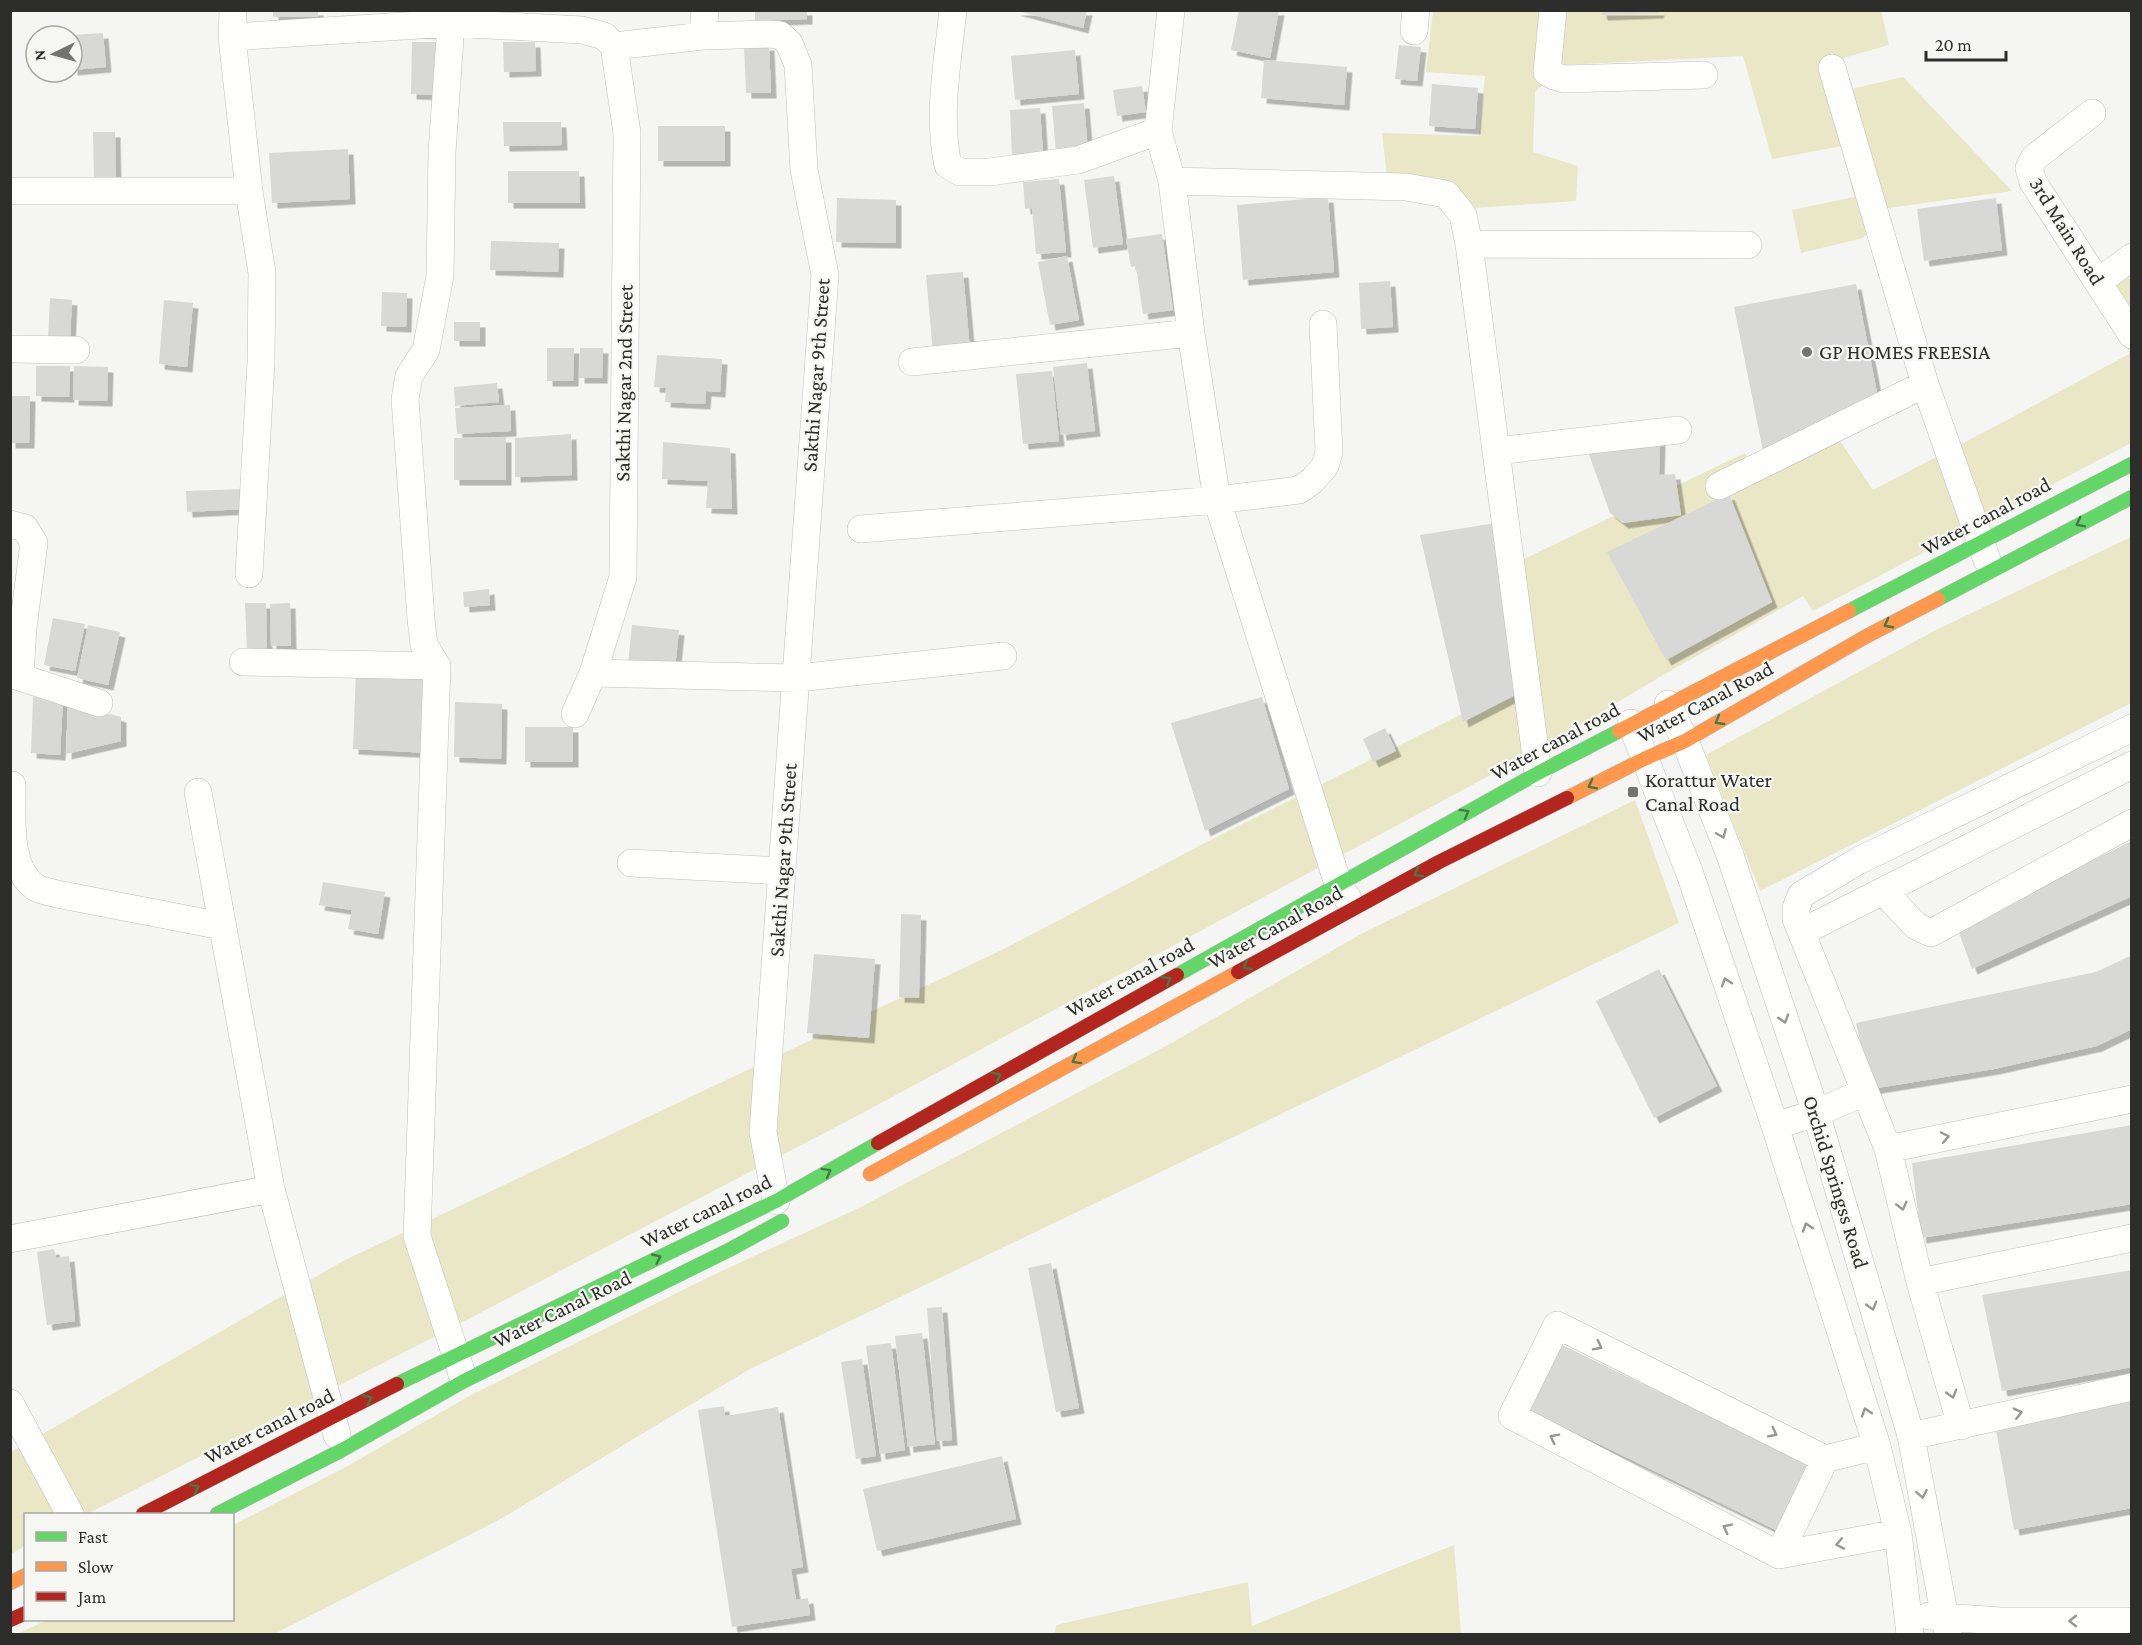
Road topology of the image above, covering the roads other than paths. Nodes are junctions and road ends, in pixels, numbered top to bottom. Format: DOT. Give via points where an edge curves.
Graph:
graph roads {
  1 [pos="233,10"];
  2 [pos="953,10"];
  3 [pos="1171,10"];
  4 [pos="1553,10"];
  5 [pos="570,20"];
  6 [pos="451,23"];
  7 [pos="704,23"];
  8 [pos="232,37"];
  9 [pos="614,46"];
  10 [pos="1832,68"];
  11 [pos="1704,75"];
  12 [pos="2092,113"];
  13 [pos="1158,131"];
  14 [pos="1172,181"];
  15 [pos="10,191"];
  16 [pos="249,191"];
  17 [pos="1469,244"];
  18 [pos="1748,245"];
  19 [pos="2132,257"];
  20 [pos="2098,282"];
  21 [pos="1323,324"];
  22 [pos="1191,333"];
  23 [pos="2132,335"];
  24 [pos="10,349"];
  25 [pos="76,350"];
  26 [pos="912,362"];
  27 [pos="1925,384"];
  28 [pos="1678,430"];
  29 [pos="1496,451"];
  30 [pos="2132,464"];
  31 [pos="1719,486"];
  32 [pos="2132,496"];
  33 [pos="1216,500"];
  34 [pos="10,524"];
  35 [pos="861,529"];
  36 [pos="1981,544"];
  37 [pos="1990,569"];
  38 [pos="249,574"];
  39 [pos="1904,599"];
  40 [pos="1003,656"];
  41 [pos="243,663"];
  42 [pos="436,666"];
  43 [pos="593,673"];
  44 [pos="15,675"];
  45 [pos="797,678"];
  46 [pos="99,703"];
  47 [pos="1668,704"];
  48 [pos="575,714"];
  49 [pos="1631,723"];
  50 [pos="2132,728"];
  51 [pos="1685,741"];
  52 [pos="1644,759"];
  53 [pos="2132,765"];
  54 [pos="1538,773"];
  55 [pos="12,785"];
  56 [pos="198,792"];
  57 [pos="2132,823"];
  58 [pos="631,863"];
  59 [pos="782,871"];
  60 [pos="1338,884"];
  61 [pos="1883,891"];
  62 [pos="1354,908"];
  63 [pos="222,926"];
  64 [pos="1802,932"];
  65 [pos="1865,1092"];
  66 [pos="2132,1099"];
  67 [pos="1816,1113"];
  68 [pos="1774,1126"];
  69 [pos="1888,1149"];
  70 [pos="855,1182"];
  71 [pos="271,1189"];
  72 [pos="786,1208"];
  73 [pos="2132,1238"];
  74 [pos="10,1239"];
  75 [pos="1920,1282"];
  76 [pos="456,1354"];
  77 [pos="464,1381"];
  78 [pos="2132,1388"];
  79 [pos="10,1403"];
  80 [pos="333,1418"];
  81 [pos="1961,1426"];
  82 [pos="1911,1436"];
  83 [pos="1877,1446"];
  84 [pos="342,1450"];
  85 [pos="1824,1459"];
  86 [pos="69,1513"];
  87 [pos="147,1513"];
  88 [pos="221,1513"];
  89 [pos="1898,1533"];
  90 [pos="1779,1555"];
  91 [pos="24,1576"];
  92 [pos="10,1583"];
  93 [pos="24,1614"];
  94 [pos="10,1620"];
  95 [pos="2132,1622"];
  96 [pos="1909,1624"];
  97 [pos="1947,1626"];
  1 -- 8 [label="street"];
  2 -- 13 [label="street" via="943,115 948,165 960,172 990,172 1078,160"];
  3 -- 13 [label="street"];
  4 -- 11 [label="street" via="1547,72 1554,76 1564,79"];
  5 -- 6 [label="street"];
  5 -- 9 [label="street" via="582,30 604,36"];
  6 -- 8 [label="street"];
  6 -- 42 [label="street" via="442,152 440,276 426,350 410,376 405,399 420,620 424,645"];
  7 -- 9 [label="street, Sakthi Nagar 9th Street"];
  7 -- 45 [label="street, Sakthi Nagar 9th Street" via="780,35 789,42 798,65 804,170 825,275"];
  8 -- 16 [label="street"];
  9 -- 43 [label="street, Sakthi Nagar 2nd Street" via="627,133 622,577"];
  10 -- 27 [label="street"];
  12 -- 20 [label="street, 3rd Main Road" via="2034,158 2029,168 2032,182"];
  13 -- 14 [label="street"];
  14 -- 17 [label="street" via="1406,187 1446,194 1463,215"];
  14 -- 22 [label="street"];
  15 -- 16 [label="street"];
  16 -- 38 [label="street" via="262,273"];
  17 -- 18 [label="street"];
  17 -- 29 [label="street"];
  19 -- 20 [label="street"];
  20 -- 23 [label="street, 3rd Main Road"];
  21 -- 33 [label="street" via="1329,452 1325,466 1299,490"];
  22 -- 26 [label="street"];
  22 -- 33 [label="street"];
  24 -- 25 [label="street"];
  27 -- 31 [label="street"];
  27 -- 36 [label="street"];
  28 -- 29 [label="street"];
  29 -- 54 [label="street"];
  30 -- 36 [label="main road, Water canal road"];
  32 -- 37 [label="main road, Water Canal Road, one-way"];
  33 -- 35 [label="street"];
  33 -- 60 [label="street"];
  34 -- 44 [label="street" via="25,528 33,543"];
  36 -- 37 [label="street"];
  36 -- 39 [label="main road, Water canal road"];
  37 -- 39 [label="main road, Water Canal Road"];
  39 -- 47 [label="main road, Water canal road"];
  39 -- 51 [label="main road, Water Canal Road, one-way"];
  40 -- 45 [label="street"];
  41 -- 42 [label="street"];
  42 -- 76 [label="street" via="417,1236"];
  43 -- 45 [label="street"];
  43 -- 48 [label="street, Sakthi Nagar 2nd Street"];
  44 -- 46 [label="street"];
  45 -- 59 [label="street, Sakthi Nagar 9th Street"];
  47 -- 49 [label="main road, Water canal road"];
  47 -- 51 [label="street, Orchid Springss Road"];
  49 -- 52 [label="street, Orchid Springss Road"];
  49 -- 54 [label="main road, Water canal road"];
  50 -- 64 [label="street" via="1858,861 1801,895 1796,919"];
  51 -- 52 [label="main road, Water Canal Road"];
  51 -- 67 [label="street, Orchid Springss Road, one-way" via="1730,855"];
  52 -- 62 [label="main road, Water Canal Road, one-way"];
  68 -- 52 [label="street, Orchid Springss Road, one-way" via="1690,874"];
  53 -- 61 [label="street"];
  60 -- 54 [label="main road, Water canal road, one-way"];
  55 -- 63 [label="street" via="15,855 21,873 36,888"];
  56 -- 63 [label="street"];
  57 -- 61 [label="street" via="1931,933 1916,926"];
  58 -- 59 [label="street"];
  59 -- 72 [label="street, Sakthi Nagar 9th Street" via="763,1132"];
  60 -- 62 [label="street"];
  72 -- 60 [label="main road, Water canal road, one-way"];
  61 -- 64 [label="street"];
  62 -- 70 [label="main road, Water Canal Road, one-way"];
  63 -- 71 [label="street"];
  64 -- 65 [label="street"];
  65 -- 67 [label="street"];
  65 -- 69 [label="street"];
  69 -- 66 [label="street, one-way"];
  67 -- 68 [label="street"];
  67 -- 82 [label="street, Orchid Springss Road, one-way"];
  83 -- 68 [label="street, Orchid Springss Road, one-way"];
  69 -- 75 [label="street, one-way"];
  71 -- 74 [label="street"];
  71 -- 80 [label="street"];
  76 -- 72 [label="main road, Water canal road, one-way"];
  72 -- 77 [label="main road, Water Canal Road" via="731,1249"];
  73 -- 75 [label="street"];
  75 -- 81 [label="street, one-way"];
  76 -- 77 [label="street"];
  80 -- 76 [label="main road, Water canal road, one-way"];
  77 -- 84 [label="main road, Water Canal Road"];
  81 -- 78 [label="street, one-way"];
  79 -- 86 [label="street"];
  80 -- 84 [label="street"];
  87 -- 80 [label="main road, Water canal road, one-way"];
  81 -- 82 [label="street"];
  82 -- 97 [label="street, Orchid Springss Road, one-way"];
  83 -- 85 [label="street"];
  83 -- 89 [label="street, Orchid Springss Road"];
  84 -- 88 [label="main road, Water Canal Road"];
  85 -- 90 [label="street"];
  90 -- 85 [label="street, one-way" via="1512,1416 1557,1325"];
  89 -- 90 [label="street, one-way"];
  89 -- 96 [label="street, Orchid Springss Road"];
  91 -- 92 [label="main road"];
  93 -- 94 [label="main road"];
  95 -- 97 [label="street, one-way" via="2000,1621"];
  96 -- 97 [label="street"];
}
